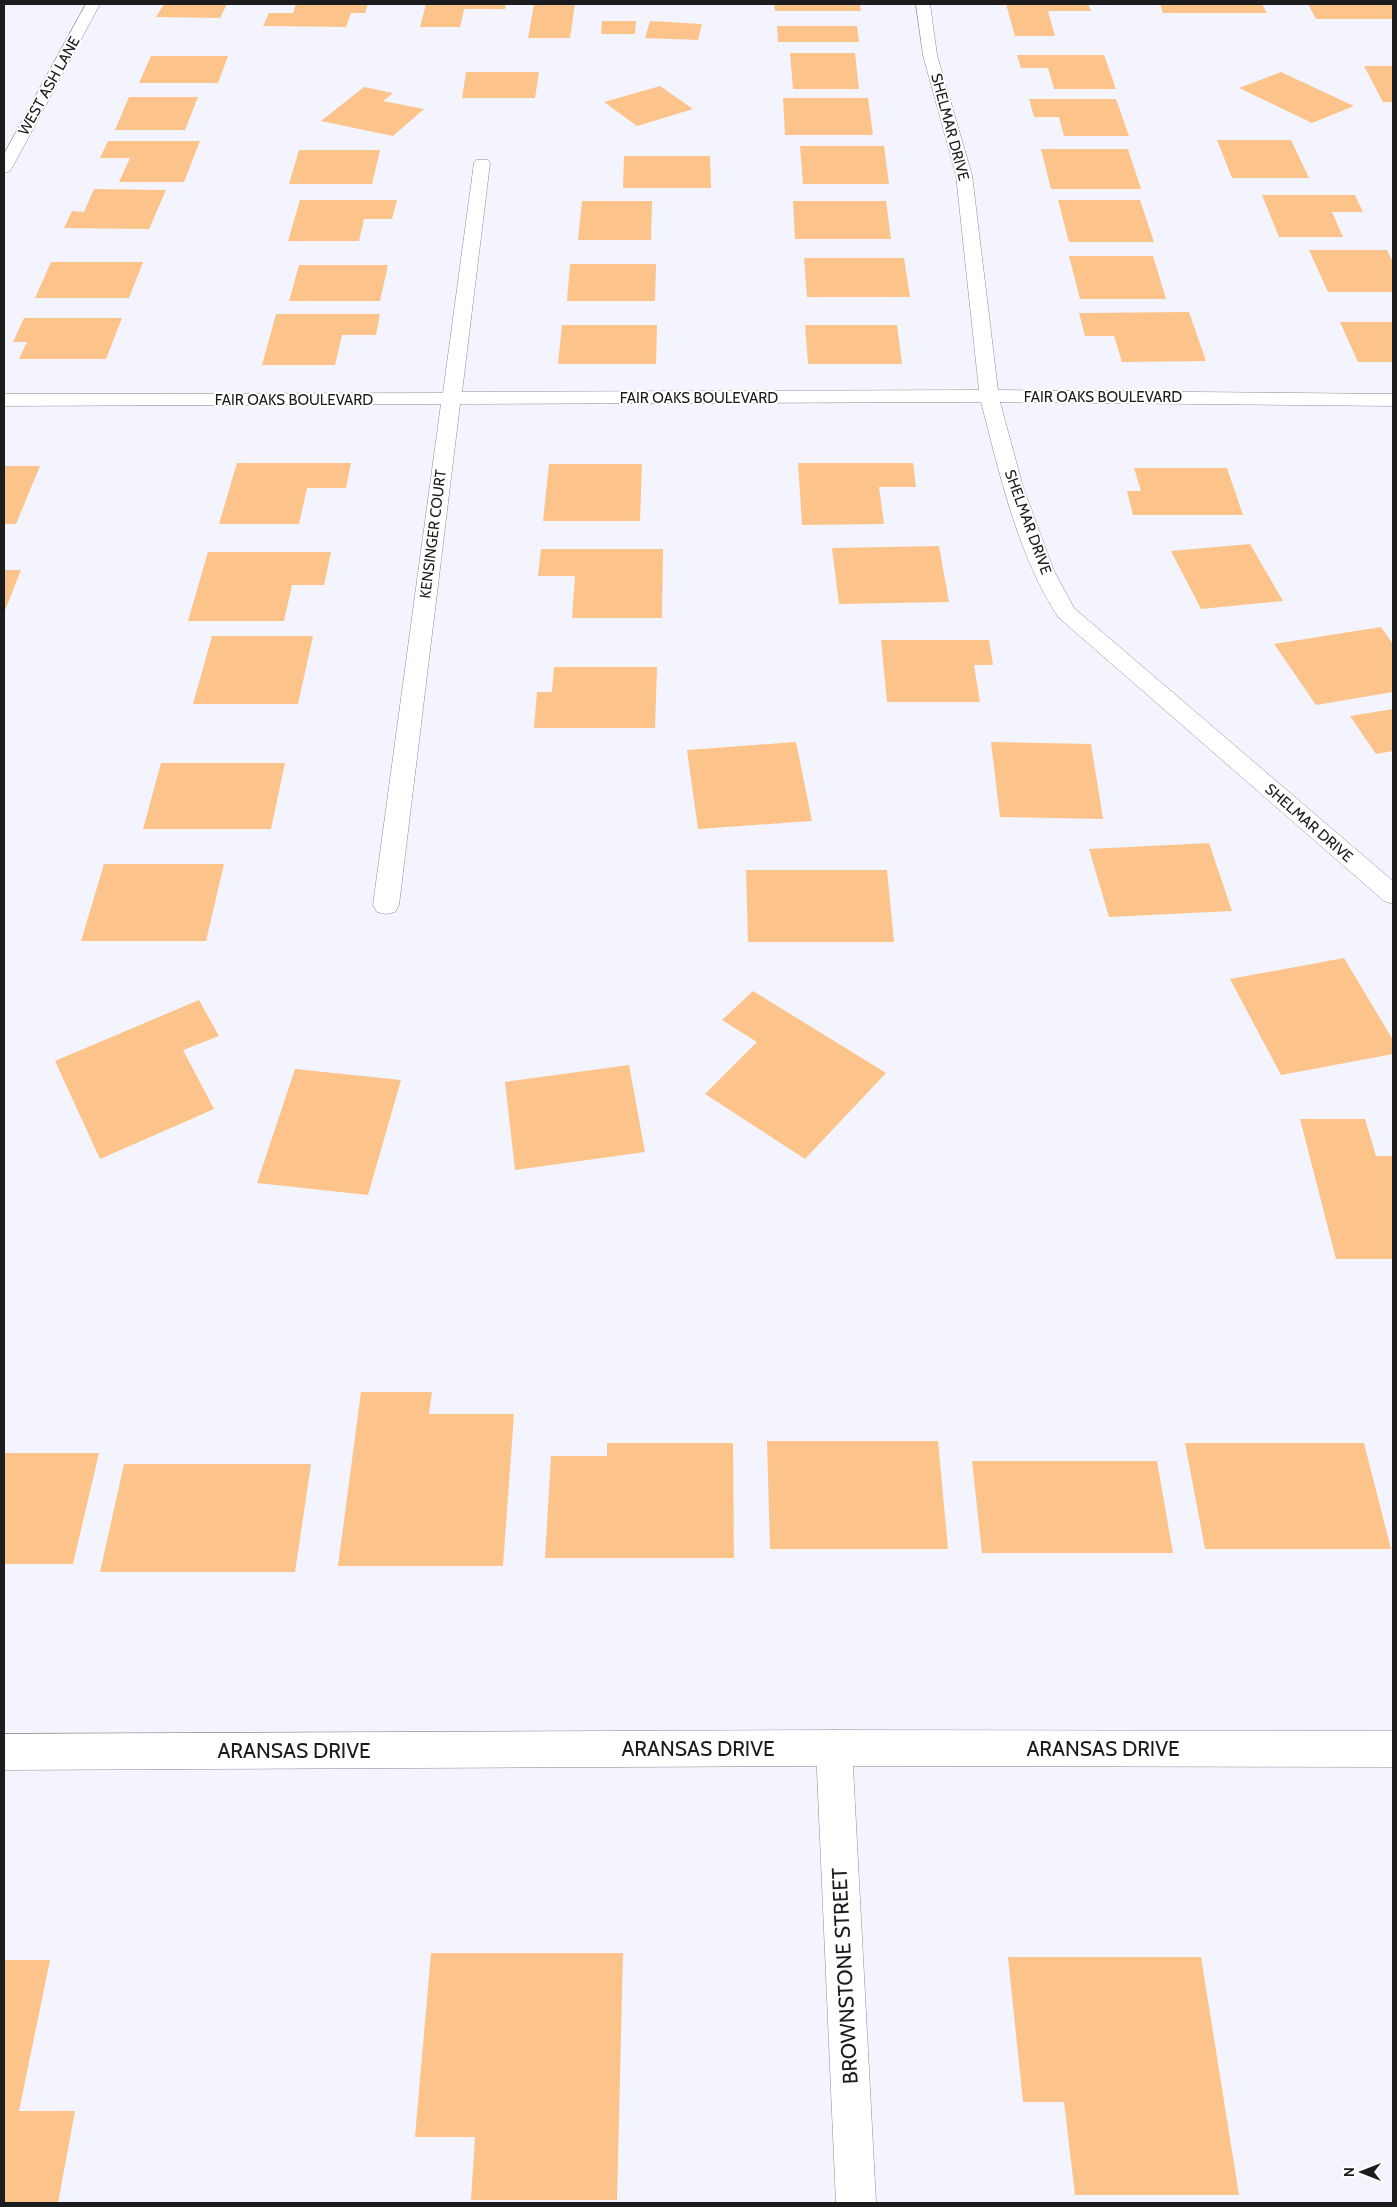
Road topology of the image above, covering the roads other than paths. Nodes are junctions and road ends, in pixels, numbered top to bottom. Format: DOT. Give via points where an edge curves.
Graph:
graph roads {
  1 [pos="94,4"];
  2 [pos="923,4"];
  3 [pos="482,163"];
  4 [pos="4,168"];
  5 [pos="989,396"];
  6 [pos="4,400"];
  7 [pos="451,400"];
  8 [pos="1393,400"];
  9 [pos="1393,895"];
  10 [pos="386,905"];
  11 [pos="834,1748"];
  12 [pos="1393,1749"];
  13 [pos="4,1752"];
  14 [pos="856,2203"];
  1 -- 4 [label="street, WEST ASH LANE"];
  2 -- 5 [label="street, SHELMAR DRIVE" via="930,56 964,175"];
  3 -- 7 [label="street, KENSINGER COURT"];
  5 -- 7 [label="street, FAIR OAKS BOULEVARD"];
  5 -- 8 [label="street, FAIR OAKS BOULEVARD"];
  5 -- 9 [label="street, SHELMAR DRIVE" via="1013,487 1043,572 1066,612"];
  6 -- 7 [label="street, FAIR OAKS BOULEVARD"];
  7 -- 10 [label="street, KENSINGER COURT"];
  11 -- 12 [label="street, ARANSAS DRIVE"];
  11 -- 13 [label="street, ARANSAS DRIVE"];
  11 -- 14 [label="street, BROWNSTONE STREET"];
}
